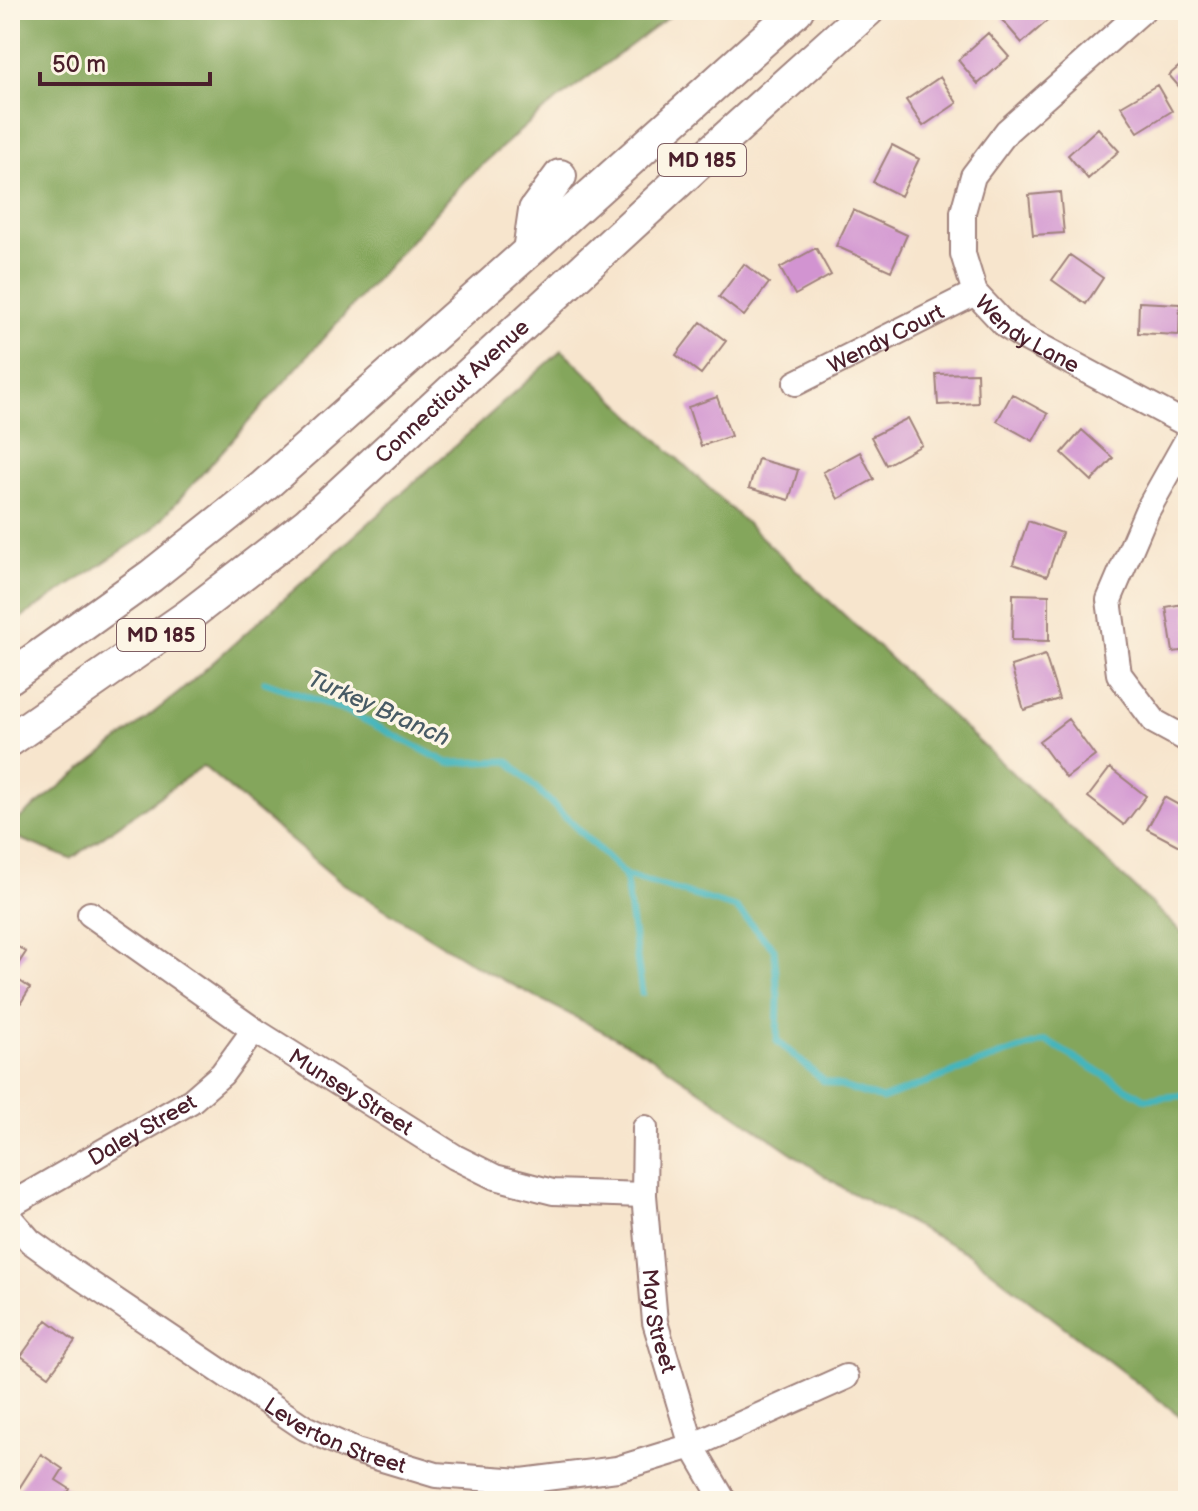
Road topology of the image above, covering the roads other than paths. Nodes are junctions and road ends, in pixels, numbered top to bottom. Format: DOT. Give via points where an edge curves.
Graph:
graph roads {
  1 [pos="797,10"];
  2 [pos="868,10"];
  3 [pos="1143,10"];
  4 [pos="686,110"];
  5 [pos="717,146"];
  6 [pos="560,176"];
  7 [pos="529,251"];
  8 [pos="975,293"];
  9 [pos="796,383"];
  10 [pos="1188,425"];
  11 [pos="1188,438"];
  12 [pos="10,677"];
  13 [pos="10,740"];
  14 [pos="1188,740"];
  15 [pos="90,914"];
  16 [pos="254,1030"];
  17 [pos="645,1128"];
  18 [pos="644,1195"];
  19 [pos="10,1205"];
  20 [pos="10,1218"];
  21 [pos="846,1377"];
  22 [pos="692,1446"];
  23 [pos="724,1501"];
  1 -- 4 [label="main road, MD 185"];
  2 -- 5 [label="main road, Connecticut Avenue / MD 185"];
  3 -- 8 [label="street, Wendy Lane" via="1007,131 973,176 963,212 963,254"];
  4 -- 5 [label="main road"];
  4 -- 7 [label="main road, MD 185"];
  5 -- 13 [label="main road, Connecticut Avenue / MD 185" via="307,524 188,616"];
  6 -- 7 [label="main road" via="535,210"];
  7 -- 12 [label="main road, MD 185" via="264,486 151,576"];
  8 -- 9 [label="street, Wendy Court"];
  8 -- 10 [label="street, Wendy Lane" via="1023,337"];
  11 -- 14 [label="street" via="1147,511 1109,600 1119,674 1155,722"];
  15 -- 16 [label="street, Munsey Street"];
  16 -- 18 [label="street, Munsey Street" via="495,1177 553,1192"];
  16 -- 19 [label="street, Daley Street" via="222,1074 191,1101"];
  17 -- 18 [label="street, May Street"];
  18 -- 22 [label="street, May Street" via="655,1322"];
  20 -- 22 [label="street, Leverton Street" via="30,1241 83,1279 305,1428 356,1451 436,1475 522,1481 617,1469"];
  21 -- 22 [label="street, Leverton Street"];
  22 -- 23 [label="street, May Street"];
}
